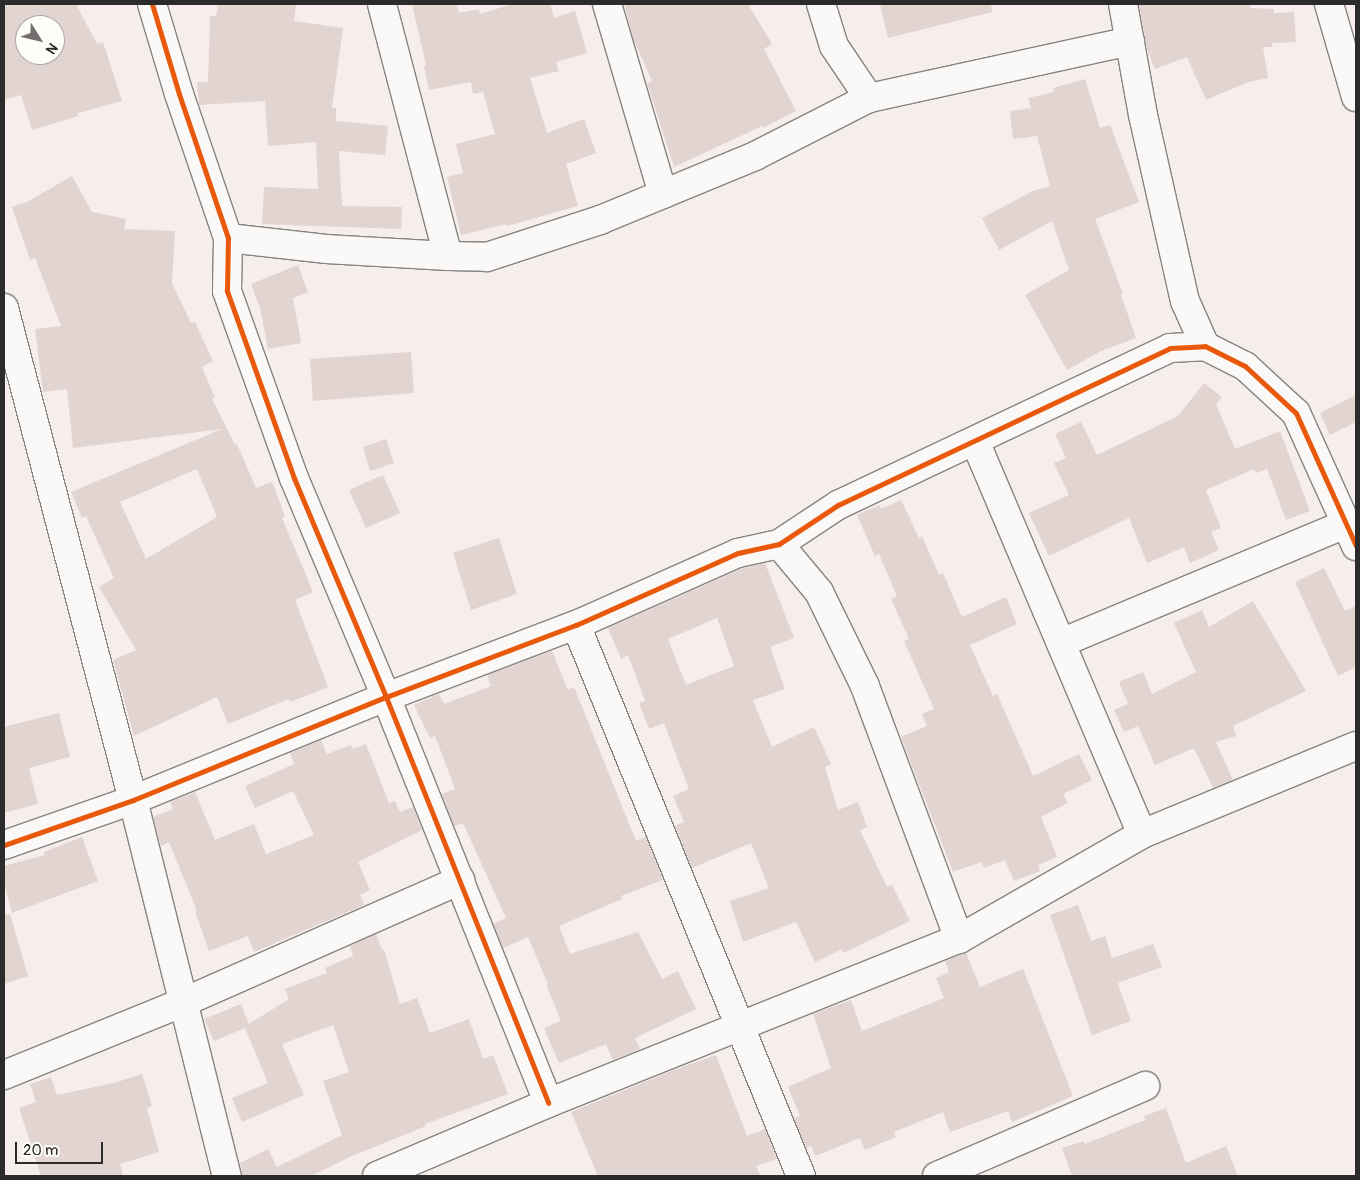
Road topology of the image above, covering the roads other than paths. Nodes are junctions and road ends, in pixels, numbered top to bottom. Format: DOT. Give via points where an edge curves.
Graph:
graph roads {
  1 [pos="152,4"];
  2 [pos="382,4"];
  3 [pos="607,4"];
  4 [pos="821,4"];
  5 [pos="1123,4"];
  6 [pos="1329,4"];
  7 [pos="1130,42"];
  8 [pos="1356,97"];
  9 [pos="869,98"];
  10 [pos="663,194"];
  11 [pos="228,238"];
  12 [pos="448,256"];
  13 [pos="4,308"];
  14 [pos="1205,346"];
  15 [pos="975,441"];
  16 [pos="1351,535"];
  17 [pos="779,544"];
  18 [pos="576,625"];
  19 [pos="1062,644"];
  20 [pos="386,697"];
  21 [pos="1356,746"];
  22 [pos="133,800"];
  23 [pos="1142,834"];
  24 [pos="4,845"];
  25 [pos="460,880"];
  26 [pos="959,939"];
  27 [pos="184,1002"];
  28 [pos="742,1027"];
  29 [pos="4,1075"];
  30 [pos="1145,1086"];
  31 [pos="548,1103"];
  32 [pos="227,1176"];
  33 [pos="377,1176"];
  34 [pos="801,1176"];
  35 [pos="938,1176"];
  1 -- 11 [label="street"];
  2 -- 12 [label="street"];
  3 -- 10 [label="street"];
  4 -- 9 [label="street" via="834,46"];
  5 -- 7 [label="street"];
  6 -- 8 [label="street"];
  7 -- 9 [label="street"];
  7 -- 14 [label="street" via="1143,116 1185,301"];
  9 -- 10 [label="street" via="755,156"];
  10 -- 12 [label="street" via="600,220 487,257"];
  11 -- 12 [label="street" via="326,250"];
  11 -- 20 [label="street" via="227,291 294,478"];
  13 -- 22 [label="street"];
  14 -- 15 [label="street" via="1170,348"];
  14 -- 16 [label="street" via="1245,366 1296,413"];
  15 -- 17 [label="street" via="838,505"];
  15 -- 19 [label="street"];
  16 -- 19 [label="street"];
  17 -- 18 [label="street" via="738,553"];
  17 -- 26 [label="street" via="819,592 865,686"];
  18 -- 20 [label="street"];
  18 -- 28 [label="street"];
  19 -- 23 [label="street"];
  20 -- 22 [label="street"];
  20 -- 25 [label="street"];
  21 -- 23 [label="street"];
  22 -- 24 [label="street"];
  22 -- 27 [label="street"];
  23 -- 26 [label="street"];
  25 -- 27 [label="street"];
  25 -- 31 [label="street"];
  26 -- 28 [label="street"];
  27 -- 29 [label="street"];
  27 -- 32 [label="street"];
  28 -- 31 [label="street"];
  28 -- 34 [label="street"];
  30 -- 35 [label="street"];
  31 -- 33 [label="street"];
}
